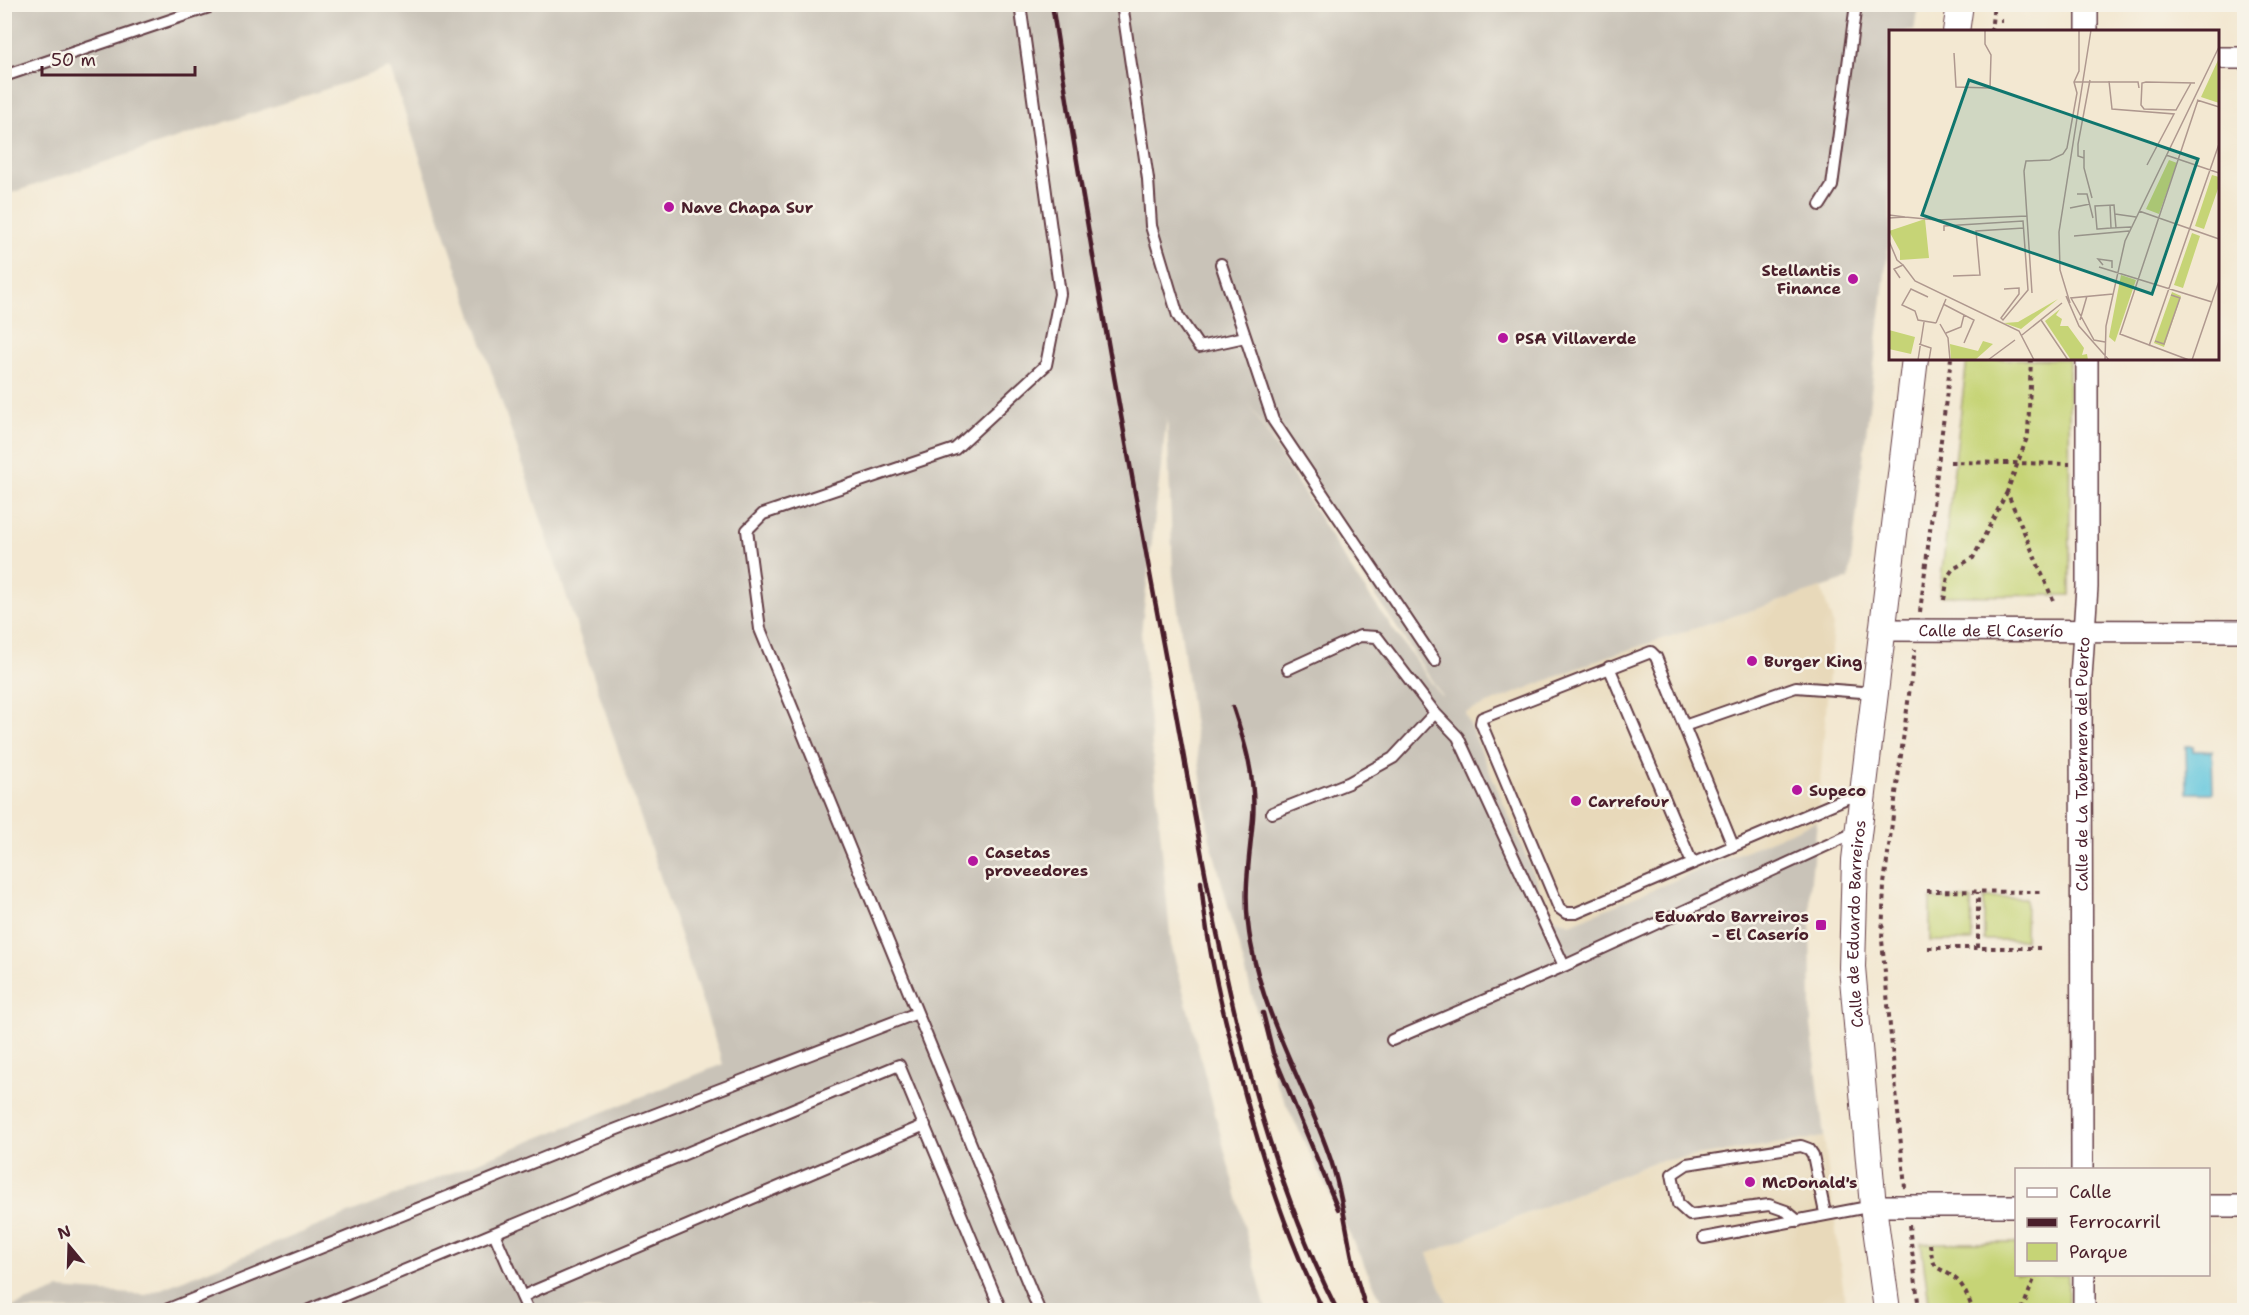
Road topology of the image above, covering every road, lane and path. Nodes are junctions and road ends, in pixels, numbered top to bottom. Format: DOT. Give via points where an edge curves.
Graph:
graph roads {
  1 [pos="208,4"];
  2 [pos="1020,4"];
  3 [pos="1122,4"];
  4 [pos="1856,4"];
  5 [pos="1960,4"];
  6 [pos="1994,4"];
  7 [pos="2087,4"];
  8 [pos="1956,30"];
  9 [pos="1991,30"];
  10 [pos="2087,30"];
  11 [pos="2219,58"];
  12 [pos="2244,58"];
  13 [pos="4,76"];
  14 [pos="1820,205"];
  15 [pos="1221,264"];
  16 [pos="1245,337"];
  17 [pos="1915,360"];
  18 [pos="1951,360"];
  19 [pos="2031,360"];
  20 [pos="2087,360"];
  21 [pos="1950,462"];
  22 [pos="2017,464"];
  23 [pos="2073,464"];
  24 [pos="2007,492"];
  25 [pos="1944,600"];
  26 [pos="2053,600"];
  27 [pos="1883,630"];
  28 [pos="1917,631"];
  29 [pos="2084,631"];
  30 [pos="2244,632"];
  31 [pos="1435,661"];
  32 [pos="1609,667"];
  33 [pos="1288,669"];
  34 [pos="1875,693"];
  35 [pos="1435,713"];
  36 [pos="1684,726"];
  37 [pos="1863,791"];
  38 [pos="1272,813"];
  39 [pos="1859,831"];
  40 [pos="1733,846"];
  41 [pos="1692,863"];
  42 [pos="1928,891"];
  43 [pos="1978,892"];
  44 [pos="2040,892"];
  45 [pos="1928,948"];
  46 [pos="1978,948"];
  47 [pos="2040,948"];
  48 [pos="1564,966"];
  49 [pos="917,1012"];
  50 [pos="1392,1040"];
  51 [pos="926,1125"];
  52 [pos="2082,1168"];
  53 [pos="1873,1206"];
  54 [pos="1907,1206"];
  55 [pos="2015,1206"];
  56 [pos="2210,1206"];
  57 [pos="2244,1206"];
  58 [pos="1825,1213"];
  59 [pos="1798,1221"];
  60 [pos="494,1233"];
  61 [pos="1704,1238"];
  62 [pos="1930,1244"];
  63 [pos="2037,1276"];
  64 [pos="2084,1276"];
  65 [pos="522,1297"];
  66 [pos="166,1311"];
  67 [pos="309,1311"];
  68 [pos="528,1311"];
  69 [pos="1001,1311"];
  70 [pos="1039,1311"];
  71 [pos="1887,1311"];
  72 [pos="1919,1311"];
  73 [pos="1973,1311"];
  74 [pos="2022,1311"];
  75 [pos="2084,1311"];
  1 -- 13 [label="lane" via="209,7"];
  2 -- 49 [label="lane" via="1060,294 1046,365 955,449 763,514 747,530 760,629"];
  3 -- 16 [label="lane" via="1148,179 1151,226 1178,316 1199,347"];
  4 -- 14 [label="lane" via="1832,186"];
  5 -- 8 [label="street"];
  6 -- 9 [label="path"];
  7 -- 10 [label="street"];
  11 -- 12 [label="street"];
  15 -- 16 [label="lane"];
  16 -- 31 [label="lane" via="1273,420"];
  17 -- 27 [label="street, Calle de Eduardo Barreiros"];
  18 -- 28 [label="path"];
  19 -- 22 [label="path" via="2028,435"];
  20 -- 29 [label="street, Calle de La Tabernera del Puerto"];
  21 -- 22 [label="path"];
  22 -- 23 [label="path"];
  22 -- 24 [label="path"];
  24 -- 25 [label="path" via="1973,558 1948,576"];
  24 -- 26 [label="path"];
  27 -- 28 [label="street, Calle de El Caserío"];
  27 -- 34 [label="street, Calle de Eduardo Barreiros"];
  28 -- 29 [label="street, Calle de El Caserío"];
  28 -- 54 [label="path" via="1884,884 1882,940"];
  29 -- 30 [label="street, Calle de El Caserío"];
  29 -- 52 [label="street, Calle de La Tabernera del Puerto"];
  32 -- 36 [label="lane" via="1651,652"];
  32 -- 41 [label="lane"];
  32 -- 41 [label="lane" via="1482,718 1536,854 1559,908 1566,913 1576,913"];
  33 -- 35 [label="lane" via="1360,636 1377,637"];
  34 -- 36 [label="lane" via="1796,687"];
  34 -- 37 [label="street, Calle de Eduardo Barreiros"];
  35 -- 38 [label="lane" via="1393,758 1348,783"];
  35 -- 48 [label="lane" via="1458,737"];
  36 -- 40 [label="lane"];
  37 -- 39 [label="street, Calle de Eduardo Barreiros"];
  37 -- 40 [label="lane"];
  39 -- 48 [label="lane"];
  39 -- 53 [label="street, Calle de Eduardo Barreiros" via="1852,967"];
  40 -- 41 [label="lane"];
  42 -- 43 [label="path"];
  43 -- 44 [label="path"];
  43 -- 46 [label="path"];
  45 -- 46 [label="path"];
  46 -- 47 [label="path"];
  48 -- 50 [label="lane"];
  49 -- 66 [label="lane"];
  49 -- 70 [label="lane"];
  51 -- 60 [label="lane" via="899,1065"];
  51 -- 65 [label="lane"];
  51 -- 69 [label="lane"];
  53 -- 54 [label="street"];
  53 -- 58 [label="lane"];
  53 -- 71 [label="street, Calle de Eduardo Barreiros"];
  54 -- 55 [label="street"];
  54 -- 72 [label="path"];
  56 -- 57 [label="street"];
  58 -- 59 [label="lane"];
  58 -- 59 [label="lane" via="1813,1155 1801,1146 1687,1164 1672,1174 1678,1204 1690,1215 1769,1205"];
  59 -- 61 [label="lane"];
  60 -- 65 [label="lane"];
  60 -- 67 [label="lane"];
  62 -- 73 [label="path" via="1933,1263 1958,1281"];
  63 -- 74 [label="path"];
  64 -- 75 [label="street"];
  65 -- 68 [label="lane"];
}
